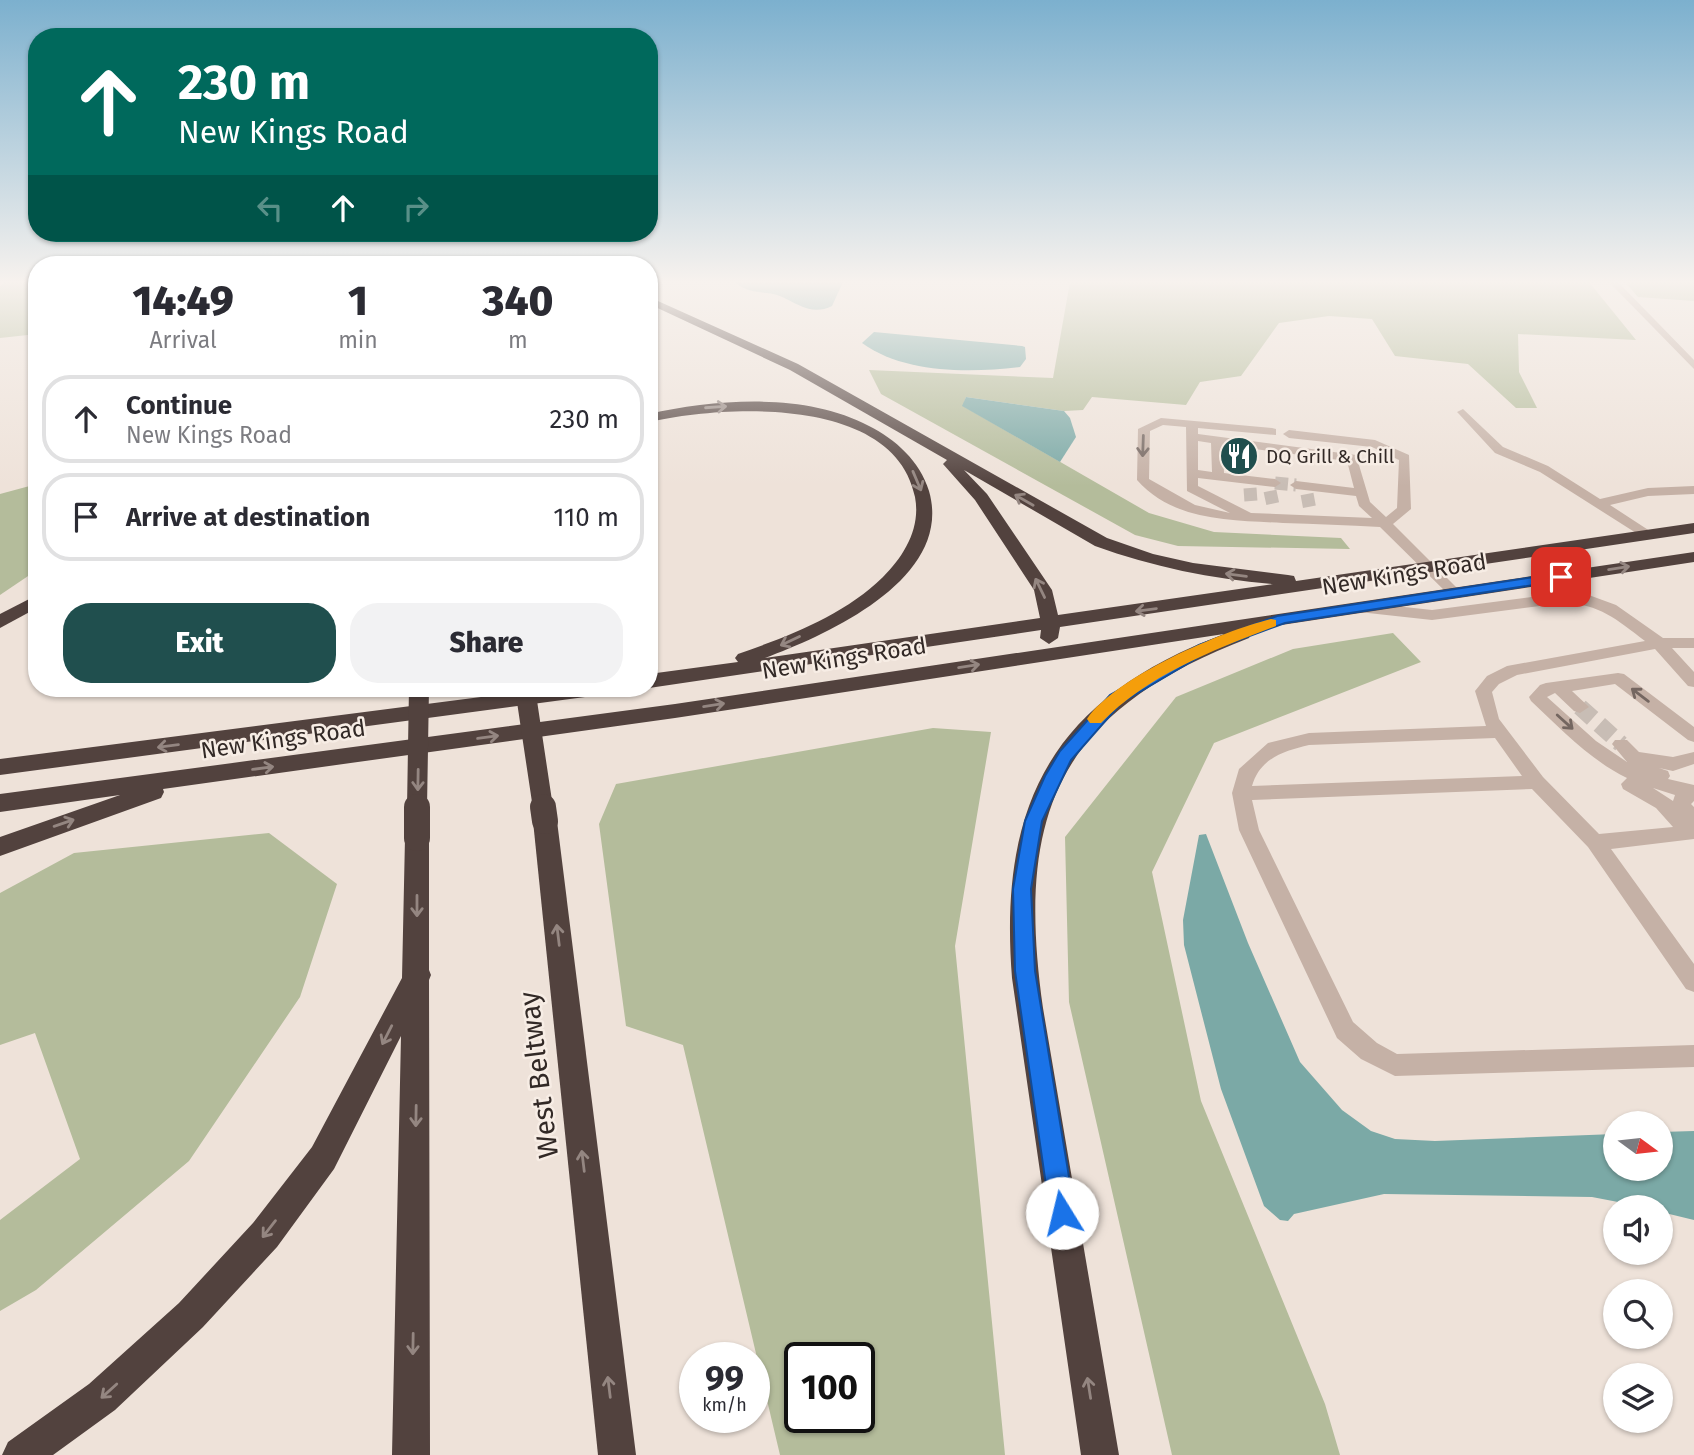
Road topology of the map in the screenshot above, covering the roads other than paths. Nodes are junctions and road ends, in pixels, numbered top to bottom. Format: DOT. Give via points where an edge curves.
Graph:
graph roads {
  1 [pos="759,350"];
  2 [pos="1678,350"];
  3 [pos="1694,366"];
  4 [pos="1462,412"];
  5 [pos="658,416"];
  6 [pos="1192,430"];
  7 [pos="1272,432"];
  8 [pos="1289,434"];
  9 [pos="1217,440"];
  10 [pos="936,449"];
  11 [pos="1192,473"];
  12 [pos="1218,476"];
  13 [pos="1303,488"];
  14 [pos="1250,490"];
  15 [pos="1694,490"];
  16 [pos="1361,493"];
  17 [pos="1273,496"];
  18 [pos="1599,503"];
  19 [pos="1254,517"];
  20 [pos="1386,523"];
  21 [pos="1694,528"];
  22 [pos="1649,535"];
  23 [pos="1694,557"];
  24 [pos="1432,568"];
  25 [pos="1329,582"];
  26 [pos="1455,593"];
  27 [pos="28,605"];
  28 [pos="1359,607"];
  29 [pos="1282,619"];
  30 [pos="0,622"];
  31 [pos="1051,624"];
  32 [pos="1659,643"];
  33 [pos="1694,643"];
  34 [pos="1048,654"];
  35 [pos="1520,669"];
  36 [pos="698,674"];
  37 [pos="658,680"];
  38 [pos="1694,682"];
  39 [pos="1552,688"];
  40 [pos="419,697"];
  41 [pos="526,697"];
  42 [pos="532,697"];
  43 [pos="1580,707"];
  44 [pos="1673,719"];
  45 [pos="1499,732"];
  46 [pos="1694,736"];
  47 [pos="1621,744"];
  48 [pos="1694,745"];
  49 [pos="1601,755"];
  50 [pos="1636,758"];
  51 [pos="1694,758"];
  52 [pos="0,767"];
  53 [pos="195,778"];
  54 [pos="1694,781"];
  55 [pos="1536,782"];
  56 [pos="1241,793"];
  57 [pos="1694,793"];
  58 [pos="0,803"];
  59 [pos="1692,827"];
  60 [pos="1595,842"];
  61 [pos="0,847"];
  62 [pos="418,975"];
  63 [pos="1694,982"];
  64 [pos="1694,1056"];
  65 [pos="21,1455"];
  66 [pos="411,1455"];
  67 [pos="617,1455"];
  68 [pos="1100,1455"];
  1 -- 10 [label="highway"];
  2 -- 3 [label="street"];
  4 -- 18 [label="street" via="1499,450 1544,469"];
  5 -- 36 [label="highway, one-way" via="740,405 827,416 859,427 897,450 923,494 921,534 911,553 865,601 778,646"];
  6 -- 7 [label="street"];
  6 -- 9 [label="street"];
  6 -- 11 [label="street"];
  6 -- 19 [label="street, one-way" via="1161,421 1144,429 1143,480 1166,498 1198,511 1226,518"];
  8 -- 20 [label="street" via="1375,444 1405,458 1404,509"];
  9 -- 12 [label="street"];
  9 -- 16 [label="street" via="1352,458"];
  25 -- 10 [label="highway, one-way" via="1235,576 1131,554 1068,525"];
  31 -- 10 [label="highway, one-way" via="1043,590 981,497"];
  11 -- 12 [label="street"];
  11 -- 19 [label="street" via="1192,488"];
  12 -- 14 [label="street"];
  13 -- 16 [label="street"];
  14 -- 17 [label="street"];
  14 -- 19 [label="street"];
  15 -- 18 [label="street" via="1648,492"];
  16 -- 20 [label="street" via="1364,503"];
  17 -- 19 [label="street"];
  17 -- 20 [label="street" via="1311,515"];
  18 -- 22 [label="street"];
  20 -- 24 [label="street"];
  21 -- 22 [label="highway, New Kings Road"];
  22 -- 24 [label="highway, New Kings Road"];
  26 -- 23 [label="highway, New Kings Road, one-way"];
  24 -- 25 [label="highway, New Kings Road"];
  24 -- 26 [label="street"];
  25 -- 31 [label="highway, New Kings Road, one-way"];
  26 -- 28 [label="highway, New Kings Road"];
  27 -- 30 [label="highway"];
  28 -- 29 [label="highway, New Kings Road"];
  28 -- 32 [label="street" via="1432,615 1563,597 1586,599 1611,608"];
  29 -- 34 [label="highway, New Kings Road"];
  68 -- 29 [label="highway, one-way" via="1025,971 1022,889 1028,847 1053,776 1115,699 1204,648"];
  31 -- 34 [label="highway"];
  31 -- 36 [label="highway, New Kings Road"];
  32 -- 33 [label="street"];
  32 -- 35 [label="street"];
  32 -- 38 [label="street"];
  53 -- 34 [label="highway, New Kings Road, one-way"];
  35 -- 39 [label="street"];
  35 -- 45 [label="street" via="1493,680 1483,691"];
  36 -- 37 [label="highway, New Kings Road"];
  39 -- 43 [label="street"];
  44 -- 39 [label="street, one-way" via="1618,678"];
  39 -- 49 [label="street, one-way" via="1537,697"];
  40 -- 62 [label="highway, one-way, bridge"];
  67 -- 41 [label="highway, West Beltway, one-way, bridge" via="545,821"];
  42 -- 52 [label="highway, New Kings Road, one-way"];
  44 -- 46 [label="street"];
  44 -- 48 [label="street"];
  45 -- 55 [label="street"];
  45 -- 56 [label="street" via="1309,739 1274,747 1248,769"];
  47 -- 50 [label="street"];
  49 -- 57 [label="street" via="1637,778"];
  49 -- 59 [label="street" via="1623,780 1663,803"];
  50 -- 51 [label="street" via="1673,764"];
  50 -- 54 [label="street" via="1654,774"];
  53 -- 58 [label="highway, New Kings Road"];
  61 -- 53 [label="highway, one-way"];
  55 -- 56 [label="street"];
  55 -- 60 [label="street"];
  56 -- 64 [label="street" via="1249,830 1345,1030 1369,1051 1395,1065"];
  57 -- 59 [label="street" via="1683,798 1681,806"];
  59 -- 60 [label="street" via="1632,840"];
  60 -- 63 [label="street"];
  62 -- 65 [label="highway, one-way" via="323,1158 265,1235 191,1315 102,1397"];
  62 -- 66 [label="highway, one-way"];
}
